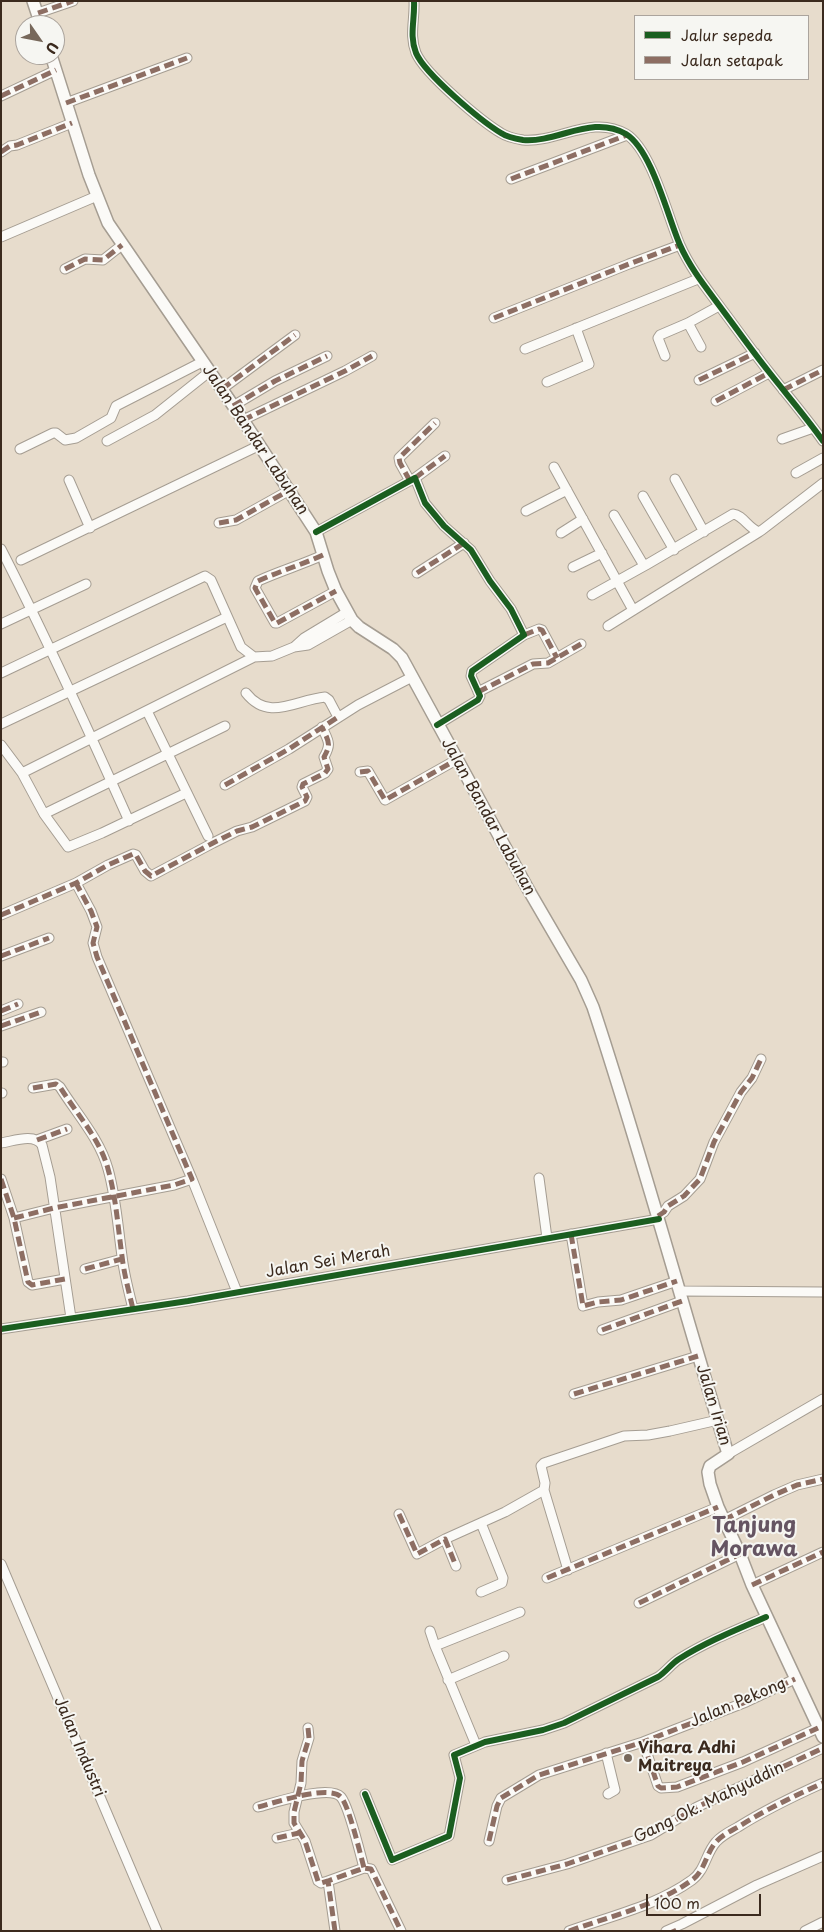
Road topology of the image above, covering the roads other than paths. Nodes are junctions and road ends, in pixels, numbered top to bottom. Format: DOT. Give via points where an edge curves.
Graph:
graph roads {
  1 [pos="33,1"];
  2 [pos="73,1"];
  3 [pos="414,1"];
  4 [pos="38,13"];
  5 [pos="187,58"];
  6 [pos="54,65"];
  7 [pos="56,70"];
  8 [pos="1,96"];
  9 [pos="66,103"];
  10 [pos="72,123"];
  11 [pos="627,135"];
  12 [pos="1,152"];
  13 [pos="511,179"];
  14 [pos="97,196"];
  15 [pos="1,237"];
  16 [pos="122,245"];
  17 [pos="680,245"];
  18 [pos="65,269"];
  19 [pos="698,279"];
  20 [pos="720,306"];
  21 [pos="494,318"];
  22 [pos="688,323"];
  23 [pos="576,328"];
  24 [pos="295,335"];
  25 [pos="701,348"];
  26 [pos="525,349"];
  27 [pos="755,353"];
  28 [pos="327,356"];
  29 [pos="372,356"];
  30 [pos="665,356"];
  31 [pos="202,362"];
  32 [pos="823,370"];
  33 [pos="209,372"];
  34 [pos="769,373"];
  35 [pos="699,380"];
  36 [pos="547,382"];
  37 [pos="222,389"];
  38 [pos="783,390"];
  39 [pos="716,401"];
  40 [pos="233,406"];
  41 [pos="243,420"];
  42 [pos="435,423"];
  43 [pos="813,428"];
  44 [pos="782,439"];
  45 [pos="107,440"];
  46 [pos="823,441"];
  47 [pos="258,446"];
  48 [pos="20,449"];
  49 [pos="445,456"];
  50 [pos="823,458"];
  51 [pos="554,467"];
  52 [pos="796,473"];
  53 [pos="675,479"];
  54 [pos="69,480"];
  55 [pos="412,480"];
  56 [pos="823,483"];
  57 [pos="567,490"];
  58 [pos="288,491"];
  59 [pos="643,496"];
  60 [pos="526,510"];
  61 [pos="614,514"];
  62 [pos="583,519"];
  63 [pos="219,523"];
  64 [pos="90,528"];
  65 [pos="316,532"];
  66 [pos="704,532"];
  67 [pos="758,532"];
  68 [pos="561,533"];
  69 [pos="464,543"];
  70 [pos="1,550"];
  71 [pos="674,550"];
  72 [pos="602,553"];
  73 [pos="323,555"];
  74 [pos="21,560"];
  75 [pos="646,565"];
  76 [pos="574,567"];
  77 [pos="418,573"];
  78 [pos="618,581"];
  79 [pos="86,584"];
  80 [pos="336,591"];
  81 [pos="592,596"];
  82 [pos="32,610"];
  83 [pos="633,610"];
  84 [pos="350,616"];
  85 [pos="227,617"];
  86 [pos="1,624"];
  87 [pos="608,626"];
  88 [pos="524,635"];
  89 [pos="581,644"];
  90 [pos="51,648"];
  91 [pos="254,657"];
  92 [pos="557,658"];
  93 [pos="1,673"];
  94 [pos="412,677"];
  95 [pos="71,692"];
  96 [pos="478,692"];
  97 [pos="246,693"];
  98 [pos="147,711"];
  99 [pos="338,717"];
  100 [pos="1,724"];
  101 [pos="437,725"];
  102 [pos="225,726"];
  103 [pos="322,727"];
  104 [pos="91,739"];
  105 [pos="1,745"];
  106 [pos="167,753"];
  107 [pos="456,760"];
  108 [pos="360,772"];
  109 [pos="22,773"];
  110 [pos="110,782"];
  111 [pos="225,785"];
  112 [pos="186,793"];
  113 [pos="44,814"];
  114 [pos="128,821"];
  115 [pos="208,836"];
  116 [pos="76,883"];
  117 [pos="1,915"];
  118 [pos="49,938"];
  119 [pos="1,956"];
  120 [pos="18,1004"];
  121 [pos="1,1011"];
  122 [pos="41,1012"];
  123 [pos="1,1026"];
  124 [pos="761,1059"];
  125 [pos="33,1088"];
  126 [pos="67,1129"];
  127 [pos="37,1140"];
  128 [pos="1,1143"];
  129 [pos="539,1178"];
  130 [pos="1,1179"];
  131 [pos="192,1179"];
  132 [pos="114,1198"];
  133 [pos="54,1208"];
  134 [pos="14,1218"];
  135 [pos="659,1218"];
  136 [pos="571,1234"];
  137 [pos="547,1238"];
  138 [pos="122,1259"];
  139 [pos="85,1269"];
  140 [pos="65,1278"];
  141 [pos="680,1291"];
  142 [pos="237,1292"];
  143 [pos="823,1292"];
  144 [pos="133,1309"];
  145 [pos="71,1318"];
  146 [pos="1,1329"];
  147 [pos="602,1330"];
  148 [pos="698,1356"];
  149 [pos="574,1394"];
  150 [pos="823,1399"];
  151 [pos="718,1420"];
  152 [pos="728,1454"];
  153 [pos="823,1479"];
  154 [pos="544,1490"];
  155 [pos="718,1507"];
  156 [pos="399,1514"];
  157 [pos="724,1520"];
  158 [pos="481,1522"];
  159 [pos="445,1539"];
  160 [pos="823,1552"];
  161 [pos="740,1554"];
  162 [pos="1,1564"];
  163 [pos="456,1566"];
  164 [pos="568,1570"];
  165 [pos="547,1578"];
  166 [pos="752,1585"];
  167 [pos="481,1592"];
  168 [pos="639,1602"];
  169 [pos="520,1612"];
  170 [pos="766,1617"];
  171 [pos="430,1631"];
  172 [pos="435,1646"];
  173 [pos="504,1656"];
  174 [pos="795,1679"];
  175 [pos="448,1680"];
  176 [pos="308,1728"];
  177 [pos="820,1733"];
  178 [pos="643,1742"];
  179 [pos="476,1745"];
  180 [pos="823,1748"];
  181 [pos="606,1753"];
  182 [pos="823,1783"];
  183 [pos="365,1794"];
  184 [pos="608,1794"];
  185 [pos="299,1796"];
  186 [pos="258,1807"];
  187 [pos="299,1833"];
  188 [pos="276,1838"];
  189 [pos="489,1841"];
  190 [pos="823,1856"];
  191 [pos="364,1868"];
  192 [pos="507,1880"];
  193 [pos="328,1881"];
  194 [pos="823,1922"];
  195 [pos="671,1930"];
  196 [pos="157,1931"];
  197 [pos="334,1931"];
  198 [pos="401,1931"];
  199 [pos="569,1931"];
  200 [pos="805,1931"];
  1 -- 4 [label="main road"];
  2 -- 4 [label="street"];
  3 -- 11 [label="street" via="411,36 417,55 465,106 503,134 522,140 537,139 589,127 611,128"];
  5 -- 9 [label="street"];
  6 -- 7 [label="main road, Jalan Bandar Labuhan"];
  7 -- 8 [label="street"];
  7 -- 9 [label="main road, Jalan Bandar Labuhan"];
  9 -- 10 [label="main road, Jalan Bandar Labuhan"];
  10 -- 12 [label="street"];
  10 -- 14 [label="main road, Jalan Bandar Labuhan"];
  11 -- 13 [label="street"];
  11 -- 17 [label="street" via="640,148 662,193"];
  14 -- 15 [label="street"];
  14 -- 16 [label="main road, Jalan Bandar Labuhan"];
  16 -- 18 [label="street" via="103,260 85,259"];
  16 -- 31 [label="main road, Jalan Bandar Labuhan"];
  17 -- 19 [label="street"];
  17 -- 21 [label="street"];
  19 -- 20 [label="street"];
  19 -- 23 [label="street"];
  20 -- 22 [label="street"];
  20 -- 27 [label="street"];
  22 -- 25 [label="street"];
  22 -- 30 [label="street" via="660,335 658,338"];
  23 -- 26 [label="street"];
  23 -- 36 [label="street" via="589,364"];
  24 -- 37 [label="street"];
  27 -- 34 [label="street"];
  27 -- 35 [label="street"];
  28 -- 40 [label="street"];
  29 -- 41 [label="street"];
  31 -- 33 [label="main road, Jalan Bandar Labuhan"];
  31 -- 48 [label="street" via="116,406 111,418 76,438 65,440 55,433"];
  32 -- 38 [label="street"];
  33 -- 37 [label="main road, Jalan Bandar Labuhan"];
  33 -- 45 [label="street" via="155,415"];
  34 -- 38 [label="street"];
  34 -- 39 [label="street"];
  37 -- 40 [label="main road, Jalan Bandar Labuhan"];
  38 -- 43 [label="street"];
  40 -- 41 [label="main road, Jalan Bandar Labuhan"];
  41 -- 47 [label="main road, Jalan Bandar Labuhan"];
  42 -- 55 [label="street" via="399,458"];
  43 -- 44 [label="street"];
  43 -- 46 [label="street"];
  47 -- 58 [label="main road, Jalan Bandar Labuhan"];
  47 -- 64 [label="street"];
  49 -- 55 [label="street"];
  50 -- 52 [label="street"];
  51 -- 57 [label="street"];
  53 -- 66 [label="street"];
  54 -- 64 [label="street"];
  55 -- 65 [label="street"];
  55 -- 69 [label="street" via="425,503"];
  56 -- 67 [label="street"];
  57 -- 60 [label="street"];
  57 -- 62 [label="street"];
  58 -- 63 [label="street" via="236,520"];
  58 -- 65 [label="main road, Jalan Bandar Labuhan"];
  59 -- 71 [label="street"];
  61 -- 75 [label="street"];
  62 -- 68 [label="street"];
  62 -- 72 [label="street"];
  64 -- 74 [label="street"];
  65 -- 73 [label="main road, Jalan Bandar Labuhan"];
  66 -- 67 [label="street" via="736,514"];
  66 -- 71 [label="street"];
  67 -- 83 [label="street"];
  69 -- 77 [label="street"];
  69 -- 88 [label="street" via="511,609"];
  70 -- 82 [label="street"];
  71 -- 75 [label="street"];
  72 -- 76 [label="street"];
  72 -- 78 [label="street"];
  73 -- 80 [label="main road, Jalan Bandar Labuhan"];
  73 -- 80 [label="street" via="258,580 255,588 275,623"];
  75 -- 78 [label="street"];
  78 -- 81 [label="street"];
  78 -- 83 [label="street"];
  79 -- 82 [label="street"];
  80 -- 84 [label="main road, Jalan Bandar Labuhan"];
  82 -- 86 [label="street"];
  82 -- 90 [label="street"];
  83 -- 87 [label="street"];
  84 -- 91 [label="street" via="304,638 294,647 272,656"];
  84 -- 94 [label="main road, Jalan Bandar Labuhan" via="358,627 397,652"];
  85 -- 90 [label="street" via="211,580 205,576"];
  85 -- 91 [label="street" via="244,651"];
  85 -- 95 [label="street"];
  88 -- 92 [label="street" via="542,630"];
  88 -- 96 [label="street" via="472,671"];
  89 -- 92 [label="street"];
  90 -- 93 [label="street"];
  90 -- 95 [label="street"];
  91 -- 98 [label="street"];
  92 -- 96 [label="street" via="548,663 533,664"];
  94 -- 99 [label="street"];
  94 -- 101 [label="main road, Jalan Bandar Labuhan"];
  95 -- 100 [label="street"];
  95 -- 104 [label="street"];
  96 -- 101 [label="street" via="480,696 476,702"];
  97 -- 99 [label="street" via="255,703 270,709 325,697"];
  98 -- 104 [label="street"];
  98 -- 106 [label="street"];
  99 -- 103 [label="street"];
  101 -- 107 [label="main road, Jalan Bandar Labuhan"];
  102 -- 106 [label="street"];
  103 -- 111 [label="street"];
  103 -- 116 [label="street" via="330,743 324,757 328,769 303,784 305,801 237,831 151,876 134,854"];
  104 -- 109 [label="street"];
  104 -- 110 [label="street"];
  105 -- 109 [label="street"];
  106 -- 110 [label="street"];
  106 -- 112 [label="street"];
  107 -- 108 [label="street" via="385,800 368,771"];
  107 -- 135 [label="main road, Jalan Bandar Labuhan" via="593,1007"];
  109 -- 113 [label="street"];
  110 -- 113 [label="street"];
  110 -- 114 [label="street"];
  112 -- 114 [label="street"];
  112 -- 115 [label="street"];
  113 -- 114 [label="street" via="69,847"];
  116 -- 117 [label="street"];
  116 -- 131 [label="street" via="96,927 92,943 97,957"];
  118 -- 119 [label="street"];
  120 -- 121 [label="street"];
  122 -- 123 [label="street"];
  124 -- 135 [label="street" via="714,1142 700,1179 684,1196 669,1205"];
  125 -- 132 [label="street" via="60,1086 104,1158"];
  126 -- 127 [label="street"];
  127 -- 128 [label="street"];
  127 -- 133 [label="street" via="42,1145 46,1161"];
  129 -- 137 [label="street"];
  130 -- 134 [label="street"];
  131 -- 132 [label="street" via="174,1186"];
  131 -- 142 [label="street"];
  132 -- 133 [label="street"];
  132 -- 138 [label="street"];
  133 -- 134 [label="street"];
  133 -- 140 [label="street"];
  134 -- 140 [label="street" via="30,1284"];
  135 -- 136 [label="street, Jalan Sei Merah"];
  135 -- 141 [label="main road, Jalan Bandar Labuhan"];
  136 -- 137 [label="street, Jalan Sei Merah"];
  136 -- 141 [label="street" via="583,1306"];
  137 -- 142 [label="street, Jalan Sei Merah"];
  138 -- 139 [label="street"];
  138 -- 144 [label="street"];
  140 -- 145 [label="street"];
  141 -- 143 [label="street"];
  141 -- 147 [label="street"];
  141 -- 148 [label="main road, Jalan Irian"];
  142 -- 144 [label="street, Jalan Sei Merah"];
  144 -- 145 [label="street, Jalan Sei Merah"];
  145 -- 146 [label="street, Jalan Sei Merah"];
  148 -- 149 [label="street"];
  148 -- 151 [label="main road, Jalan Irian"];
  150 -- 152 [label="street"];
  151 -- 152 [label="main road, Jalan Irian"];
  151 -- 154 [label="street" via="648,1435 624,1436 544,1463 541,1466"];
  152 -- 155 [label="main road, Jalan Irian" via="713,1463 708,1472"];
  153 -- 157 [label="street" via="797,1485"];
  154 -- 158 [label="street"];
  154 -- 164 [label="street"];
  155 -- 157 [label="main road, Jalan Irian"];
  155 -- 164 [label="street"];
  156 -- 159 [label="street" via="417,1554"];
  157 -- 161 [label="main road, Jalan Irian"];
  158 -- 159 [label="street"];
  158 -- 167 [label="street" via="503,1579 502,1583"];
  159 -- 163 [label="street"];
  160 -- 166 [label="street"];
  161 -- 166 [label="main road, Jalan Irian"];
  161 -- 168 [label="street"];
  162 -- 196 [label="street, Jalan Industri"];
  164 -- 165 [label="street"];
  166 -- 170 [label="main road, Jalan Irian"];
  169 -- 172 [label="street"];
  170 -- 174 [label="main road, Jalan Irian"];
  170 -- 179 [label="street" via="706,1643 658,1677 564,1723"];
  171 -- 172 [label="street"];
  172 -- 175 [label="street"];
  173 -- 175 [label="street"];
  174 -- 177 [label="main road, Jalan Irian"];
  174 -- 178 [label="street, Jalan Pekong"];
  175 -- 179 [label="street"];
  176 -- 185 [label="street"];
  177 -- 178 [label="street" via="677,1787 661,1788"];
  178 -- 181 [label="street, Jalan Pekong"];
  179 -- 183 [label="street" via="454,1755 460,1778 450,1835 392,1860"];
  180 -- 192 [label="street, Gang Ok. Mahyuddin" via="697,1807 651,1835 567,1864"];
  181 -- 184 [label="street" via="615,1790"];
  181 -- 189 [label="street, Jalan Pekong" via="539,1775 508,1792 497,1806"];
  182 -- 199 [label="street" via="756,1816 718,1840 700,1873 666,1896"];
  185 -- 186 [label="street"];
  185 -- 187 [label="street" via="293,1816"];
  185 -- 191 [label="street" via="330,1792 341,1797"];
  187 -- 188 [label="street"];
  187 -- 193 [label="street" via="305,1841 318,1881"];
  190 -- 195 [label="street" via="757,1885"];
  191 -- 193 [label="street"];
  191 -- 198 [label="street" via="371,1869"];
  193 -- 197 [label="street"];
  194 -- 200 [label="street"];
}
